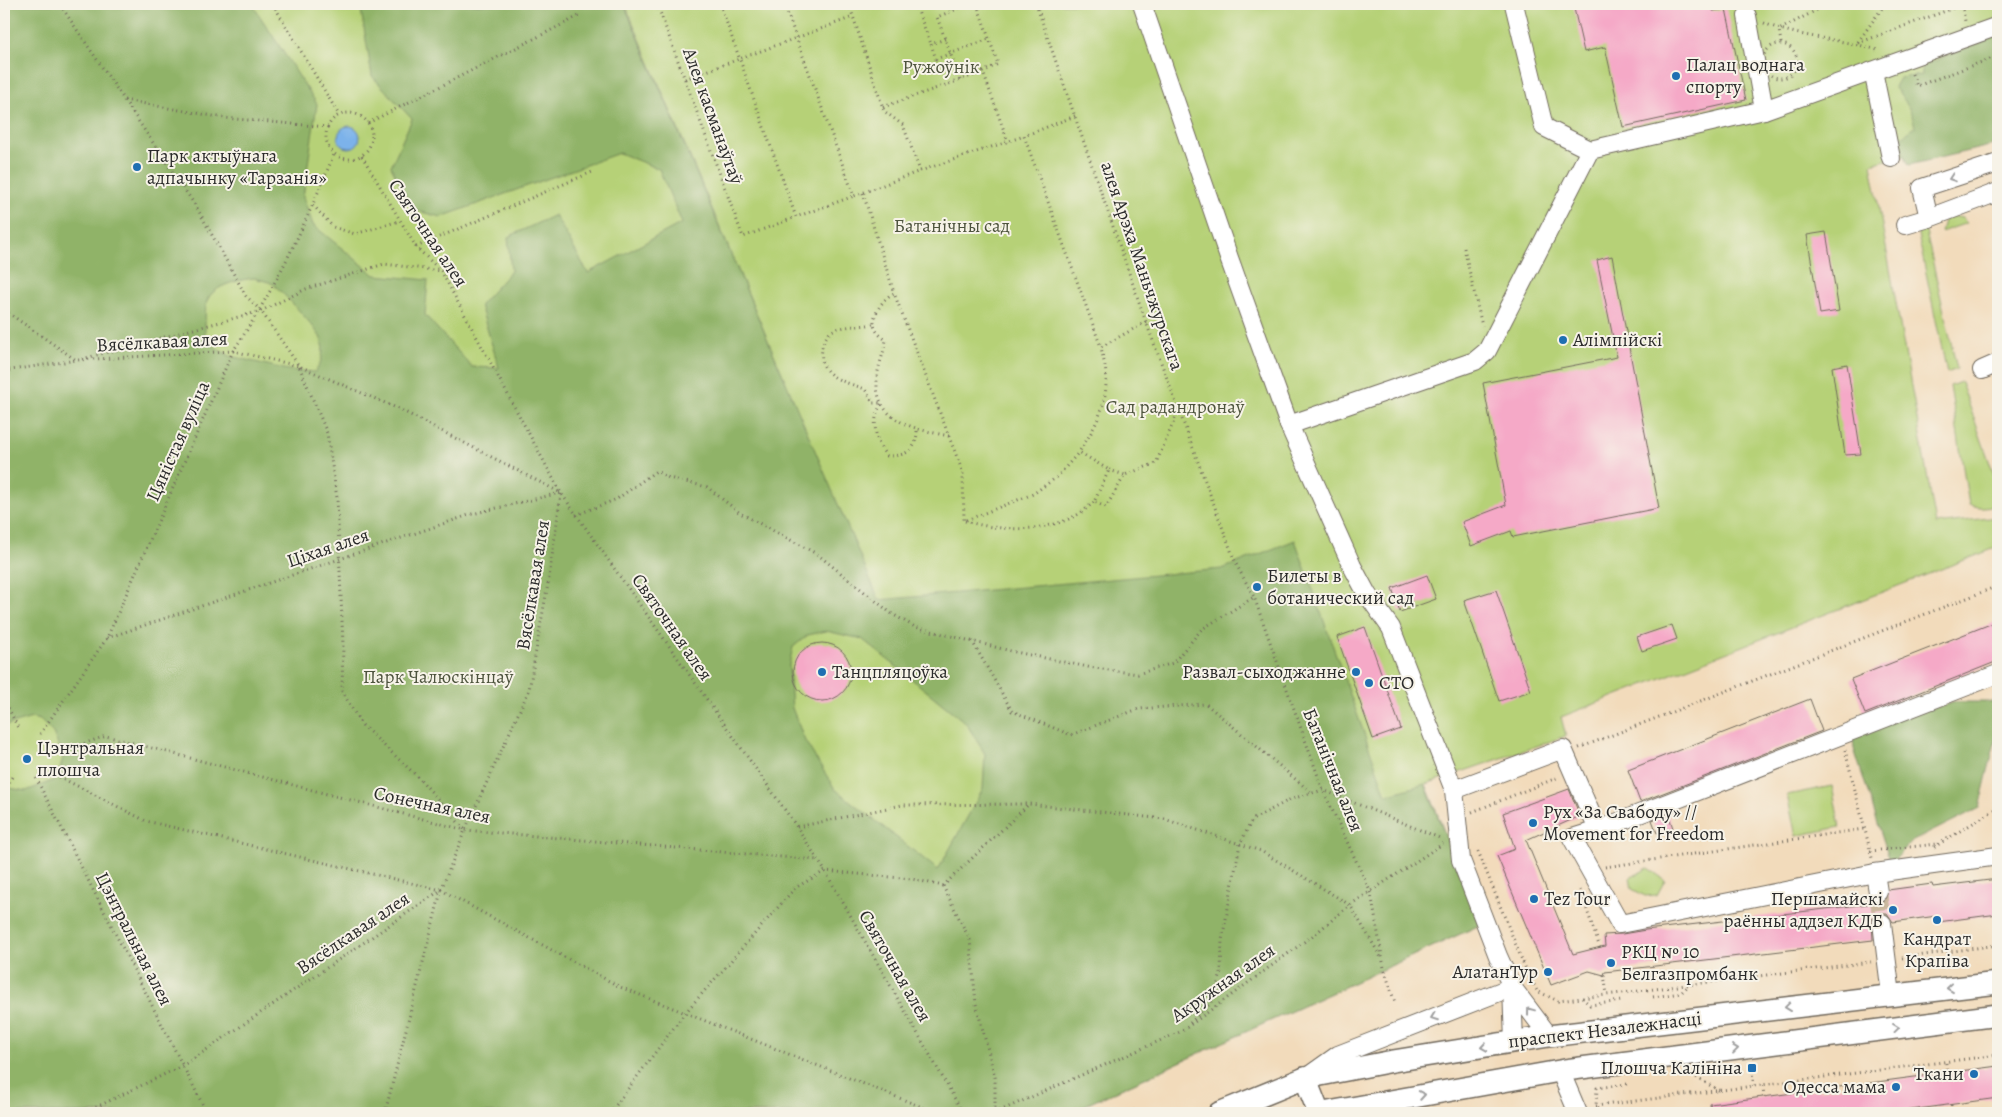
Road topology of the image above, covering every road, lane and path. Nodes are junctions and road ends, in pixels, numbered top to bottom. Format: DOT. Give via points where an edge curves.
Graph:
graph roads {
  1 [pos="63,4"];
  2 [pos="273,4"];
  3 [pos="657,4"];
  4 [pos="720,4"];
  5 [pos="784,4"];
  6 [pos="849,4"];
  7 [pos="915,4"];
  8 [pos="949,4"];
  9 [pos="970,4"];
  10 [pos="977,4"];
  11 [pos="1036,4"];
  12 [pos="1142,4"];
  13 [pos="1514,4"];
  14 [pos="1828,4"];
  15 [pos="1885,4"];
  16 [pos="1962,4"];
  17 [pos="952,11"];
  18 [pos="579,16"];
  19 [pos="1746,16"];
  20 [pos="853,17"];
  21 [pos="1966,26"];
  22 [pos="1998,26"];
  23 [pos="1779,30"];
  24 [pos="797,38"];
  25 [pos="945,39"];
  26 [pos="989,39"];
  27 [pos="1781,43"];
  28 [pos="1858,43"];
  29 [pos="931,44"];
  30 [pos="950,53"];
  31 [pos="1998,56"];
  32 [pos="740,60"];
  33 [pos="1906,60"];
  34 [pos="1873,71"];
  35 [pos="983,72"];
  36 [pos="685,79"];
  37 [pos="960,80"];
  38 [pos="124,100"];
  39 [pos="883,107"];
  40 [pos="1764,110"];
  41 [pos="339,115"];
  42 [pos="1075,116"];
  43 [pos="368,123"];
  44 [pos="328,127"];
  45 [pos="1024,136"];
  46 [pos="1008,142"];
  47 [pos="1590,150"];
  48 [pos="334,154"];
  49 [pos="362,156"];
  50 [pos="1892,158"];
  51 [pos="1998,163"];
  52 [pos="920,171"];
  53 [pos="592,172"];
  54 [pos="863,192"];
  55 [pos="1998,192"];
  56 [pos="854,196"];
  57 [pos="313,206"];
  58 [pos="796,217"];
  59 [pos="1929,218"];
  60 [pos="399,221"];
  61 [pos="1906,225"];
  62 [pos="416,246"];
  63 [pos="1464,248"];
  64 [pos="441,271"];
  65 [pos="894,293"];
  66 [pos="4,310"];
  67 [pos="260,311"];
  68 [pos="1146,322"];
  69 [pos="873,324"];
  70 [pos="1101,347"];
  71 [pos="233,351"];
  72 [pos="1487,351"];
  73 [pos="77,360"];
  74 [pos="1998,363"];
  75 [pos="299,366"];
  76 [pos="1982,370"];
  77 [pos="4,371"];
  78 [pos="882,402"];
  79 [pos="1179,411"];
  80 [pos="1289,426"];
  81 [pos="917,430"];
  82 [pos="949,436"];
  83 [pos="1079,452"];
  84 [pos="1109,470"];
  85 [pos="1125,475"];
  86 [pos="560,493"];
  87 [pos="1094,502"];
  88 [pos="576,516"];
  89 [pos="964,521"];
  90 [pos="340,559"];
  91 [pos="1236,564"];
  92 [pos="1998,586"];
  93 [pos="1254,597"];
  94 [pos="106,638"];
  95 [pos="972,642"];
  96 [pos="1998,674"];
  97 [pos="4,699"];
  98 [pos="19,730"];
  99 [pos="40,734"];
  100 [pos="1842,735"];
  101 [pos="1565,753"];
  102 [pos="51,755"];
  103 [pos="46,770"];
  104 [pos="1568,774"];
  105 [pos="12,777"];
  106 [pos="36,778"];
  107 [pos="1322,790"];
  108 [pos="1454,790"];
  109 [pos="4,791"];
  110 [pos="1312,793"];
  111 [pos="1998,802"];
  112 [pos="1029,804"];
  113 [pos="1997,809"];
  114 [pos="1998,823"];
  115 [pos="797,827"];
  116 [pos="1864,829"];
  117 [pos="465,830"];
  118 [pos="1598,830"];
  119 [pos="1475,842"];
  120 [pos="1240,844"];
  121 [pos="1939,844"];
  122 [pos="1932,849"];
  123 [pos="1870,851"];
  124 [pos="1998,856"];
  125 [pos="818,860"];
  126 [pos="1590,869"];
  127 [pos="825,871"];
  128 [pos="1875,873"];
  129 [pos="943,886"];
  130 [pos="441,890"];
  131 [pos="1370,892"];
  132 [pos="1878,892"];
  133 [pos="1350,905"];
  134 [pos="1882,923"];
  135 [pos="1998,945"];
  136 [pos="1888,960"];
  137 [pos="1383,961"];
  138 [pos="1604,975"];
  139 [pos="1998,983"];
  140 [pos="1690,984"];
  141 [pos="1512,987"];
  142 [pos="1607,994"];
  143 [pos="1891,995"];
  144 [pos="1653,997"];
  145 [pos="1582,998"];
  146 [pos="1622,1000"];
  147 [pos="1395,1003"];
  148 [pos="684,1014"];
  149 [pos="1998,1015"];
  150 [pos="1182,1031"];
  151 [pos="1549,1036"];
  152 [pos="1514,1042"];
  153 [pos="1998,1055"];
  154 [pos="1946,1063"];
  155 [pos="184,1065"];
  156 [pos="1752,1068"];
  157 [pos="1565,1070"];
  158 [pos="1693,1074"];
  159 [pos="1947,1074"];
  160 [pos="1305,1078"];
  161 [pos="1628,1084"];
  162 [pos="1762,1086"];
  163 [pos="1754,1087"];
  164 [pos="1720,1091"];
  165 [pos="1764,1098"];
  166 [pos="1951,1105"];
  167 [pos="1596,1106"];
  168 [pos="84,1113"];
  169 [pos="207,1113"];
  170 [pos="385,1113"];
  171 [pos="610,1113"];
  172 [pos="937,1113"];
  173 [pos="963,1113"];
  174 [pos="995,1113"];
  175 [pos="1219,1113"];
  176 [pos="1319,1113"];
  177 [pos="1323,1113"];
  178 [pos="1578,1113"];
  179 [pos="1599,1113"];
  180 [pos="1952,1113"];
  1 -- 38 [label="path" via="62,9"];
  2 -- 41 [label="path"];
  3 -- 36 [label="path, Алея касманаўтаў"];
  4 -- 32 [label="path"];
  5 -- 24 [label="path"];
  6 -- 20 [label="path"];
  7 -- 29 [label="path"];
  8 -- 17 [label="path"];
  9 -- 17 [label="path"];
  10 -- 26 [label="path"];
  11 -- 42 [label="path, алея Арэха Маньчжурскага"];
  12 -- 80 [label="street"];
  13 -- 47 [label="street" via="1544,127"];
  14 -- 23 [label="path"];
  15 -- 28 [label="path"];
  16 -- 21 [label="path"];
  16 -- 28 [label="path"];
  17 -- 25 [label="path" via="937,17"];
  18 -- 43 [label="path"];
  19 -- 23 [label="path"];
  19 -- 40 [label="street"];
  20 -- 24 [label="path"];
  20 -- 39 [label="path"];
  22 -- 33 [label="street"];
  23 -- 27 [label="path"];
  23 -- 28 [label="path"];
  24 -- 32 [label="path"];
  24 -- 56 [label="path"];
  25 -- 29 [label="path"];
  25 -- 30 [label="path"];
  26 -- 30 [label="path"];
  26 -- 35 [label="path" via="998,64"];
  27 -- 27 [label="path" via="1765,52 1763,62 1774,77 1783,78 1797,65 1796,55"];
  28 -- 33 [label="path"];
  29 -- 30 [label="path" via="936,59"];
  30 -- 37 [label="path"];
  31 -- 33 [label="path" via="1917,86"];
  32 -- 36 [label="path"];
  32 -- 58 [label="path"];
  33 -- 34 [label="street"];
  34 -- 40 [label="street"];
  34 -- 50 [label="street"];
  35 -- 37 [label="path"];
  35 -- 46 [label="path"];
  36 -- 58 [label="path, Алея касманаўтаў" via="744,237"];
  37 -- 39 [label="path"];
  38 -- 44 [label="path" via="224,118"];
  38 -- 67 [label="path" via="196,208 246,296"];
  39 -- 52 [label="path" via="904,125"];
  40 -- 47 [label="street"];
  41 -- 43 [label="path" via="355,114"];
  41 -- 44 [label="path"];
  42 -- 45 [label="path"];
  42 -- 68 [label="path, алея Арэха Маньчжурскага"];
  43 -- 49 [label="path" via="373,138"];
  44 -- 48 [label="path" via="326,142"];
  45 -- 46 [label="path"];
  45 -- 70 [label="path"];
  46 -- 52 [label="path"];
  47 -- 72 [label="street"];
  48 -- 49 [label="path" via="346,160"];
  48 -- 57 [label="path, Цяністая вуліца"];
  49 -- 60 [label="path, Святочная алея"];
  51 -- 59 [label="street, one-way" via="1922,188"];
  52 -- 54 [label="path"];
  53 -- 62 [label="path"];
  54 -- 56 [label="path"];
  54 -- 65 [label="path"];
  55 -- 59 [label="street"];
  56 -- 58 [label="path"];
  57 -- 60 [label="path" via="333,227 355,234"];
  57 -- 67 [label="path, Цяністая вуліца"];
  59 -- 61 [label="street"];
  60 -- 62 [label="path, Святочная алея"];
  62 -- 64 [label="path, Святочная алея"];
  63 -- 72 [label="path"];
  64 -- 67 [label="path" via="384,264 306,289"];
  64 -- 86 [label="path, Святочная алея"];
  65 -- 69 [label="path" via="888,295 879,308"];
  65 -- 82 [label="path"];
  66 -- 73 [label="path"];
  67 -- 71 [label="path, Цяністая вуліца"];
  67 -- 73 [label="path"];
  67 -- 75 [label="path"];
  68 -- 70 [label="path"];
  68 -- 79 [label="path, алея Арэха Маньчжурскага"];
  69 -- 78 [label="path" via="886,340 877,376 878,396"];
  69 -- 78 [label="path" via="831,331 822,345 820,358 826,372 842,383 865,389 873,403"];
  70 -- 83 [label="path" via="1106,382 1102,405 1096,426"];
  71 -- 73 [label="path, Вясёлкавая алея"];
  71 -- 75 [label="path, Вясёлкавая алея"];
  71 -- 94 [label="path, Цяністая вуліца"];
  72 -- 80 [label="street" via="1475,361"];
  73 -- 77 [label="path, Вясёлкавая алея"];
  74 -- 76 [label="street"];
  75 -- 86 [label="path, Вясёлкавая алея" via="399,409"];
  75 -- 90 [label="path" via="327,433 337,498"];
  78 -- 81 [label="path" via="891,417"];
  78 -- 81 [label="path" via="875,412 876,428 878,446 887,456 898,456 911,450 917,442"];
  79 -- 85 [label="path" via="1156,464"];
  79 -- 91 [label="path, алея Арэха Маньчжурскага"];
  80 -- 108 [label="street" via="1352,566 1391,628"];
  81 -- 82 [label="path"];
  82 -- 89 [label="path" via="963,472"];
  83 -- 84 [label="path"];
  83 -- 89 [label="path" via="1057,477 1033,494"];
  84 -- 85 [label="path"];
  84 -- 87 [label="path"];
  85 -- 87 [label="path" via="1106,507"];
  86 -- 88 [label="path, Святочная алея"];
  86 -- 90 [label="path, Ціхая алея" via="472,514"];
  86 -- 117 [label="path, Вясёлкавая алея" via="530,690"];
  87 -- 89 [label="path" via="1075,516 1048,525 986,528"];
  88 -- 95 [label="path" via="617,499 656,471 669,478 707,487 740,513 817,554 892,614 915,627"];
  88 -- 115 [label="path, Святочная алея"];
  90 -- 94 [label="path, Ціхая алея"];
  90 -- 117 [label="path" via="342,691 361,724 419,778"];
  91 -- 93 [label="path, Батанічная алея"];
  92 -- 101 [label="path"];
  93 -- 95 [label="path" via="1202,629 1173,663 1138,674 1088,667"];
  93 -- 107 [label="path, Батанічная алея"];
  94 -- 99 [label="path, Цяністая вуліца"];
  95 -- 110 [label="path" via="1012,711 1072,735 1138,709 1206,704"];
  96 -- 100 [label="street"];
  97 -- 98 [label="path"];
  100 -- 116 [label="path"];
  100 -- 118 [label="street"];
  101 -- 108 [label="street" via="1563,749"];
  101 -- 118 [label="street"];
  102 -- 117 [label="path, Сонечная алея" via="106,736"];
  103 -- 130 [label="path" via="146,821"];
  104 -- 108 [label="path" via="1464,815"];
  105 -- 109 [label="path"];
  106 -- 155 [label="path, Цэнтральная алея"];
  107 -- 110 [label="path"];
  107 -- 131 [label="path, Батанічная алея"];
  107 -- 131 [label="path, Акружная алея" via="1447,841"];
  108 -- 141 [label="street" via="1461,860"];
  110 -- 120 [label="path" via="1291,799 1252,820"];
  111 -- 113 [label="path"];
  112 -- 115 [label="path" via="902,804"];
  112 -- 120 [label="path" via="1164,819"];
  112 -- 129 [label="path"];
  113 -- 114 [label="path"];
  113 -- 121 [label="path"];
  115 -- 125 [label="path, Святочная алея"];
  116 -- 123 [label="path"];
  116 -- 126 [label="path"];
  117 -- 125 [label="path, Сонечная алея"];
  117 -- 130 [label="path, Вясёлкавая алея"];
  118 -- 126 [label="street" via="1572,838"];
  119 -- 145 [label="path" via="1537,991 1558,1001"];
  120 -- 133 [label="path" via="1261,851"];
  120 -- 150 [label="path" via="1222,940 1221,974 1211,1003"];
  121 -- 122 [label="path"];
  121 -- 123 [label="path"];
  123 -- 128 [label="path"];
  124 -- 128 [label="street"];
  125 -- 127 [label="path, Святочная алея"];
  126 -- 128 [label="street" via="1620,924"];
  127 -- 129 [label="path" via="912,879"];
  127 -- 148 [label="path" via="795,888"];
  127 -- 173 [label="path, Святочная алея"];
  128 -- 132 [label="street"];
  129 -- 174 [label="path" via="970,940 976,1004 995,1077"];
  130 -- 148 [label="path" via="620,987"];
  130 -- 155 [label="path, Вясёлкавая алея"];
  130 -- 170 [label="path"];
  131 -- 133 [label="path, Акружная алея"];
  131 -- 137 [label="path, Батанічная алея"];
  133 -- 137 [label="path"];
  133 -- 150 [label="path, Акружная алея"];
  134 -- 136 [label="street"];
  135 -- 136 [label="path"];
  136 -- 140 [label="path"];
  136 -- 143 [label="street"];
  137 -- 147 [label="path"];
  138 -- 142 [label="path"];
  139 -- 143 [label="main road, праспект Незалежнасці, one-way"];
  140 -- 142 [label="path"];
  140 -- 144 [label="path" via="1681,993"];
  151 -- 141 [label="street, one-way"];
  141 -- 152 [label="street"];
  141 -- 160 [label="street, one-way" via="1338,1055"];
  142 -- 145 [label="path"];
  143 -- 151 [label="main road, праспект Незалежнасці, one-way"];
  145 -- 146 [label="path" via="1590,1005"];
  148 -- 171 [label="path"];
  148 -- 172 [label="path"];
  157 -- 149 [label="main road, праспект Незалежнасці, one-way"];
  150 -- 174 [label="path, Акружная алея"];
  151 -- 152 [label="main road, праспект Незалежнасці"];
  152 -- 160 [label="main road, праспект Незалежнасці, one-way"];
  153 -- 154 [label="path"];
  154 -- 159 [label="path"];
  154 -- 162 [label="path"];
  155 -- 168 [label="path, Вясёлкавая алея"];
  155 -- 169 [label="path, Цэнтральная алея"];
  156 -- 163 [label="path"];
  177 -- 157 [label="main road, праспект Незалежнасці, one-way"];
  157 -- 178 [label="street" via="1564,1080"];
  158 -- 164 [label="path"];
  160 -- 175 [label="main road, праспект Незалежнасці"];
  160 -- 176 [label="main road"];
  161 -- 167 [label="path" via="1597,1088"];
  162 -- 163 [label="path"];
  162 -- 165 [label="path"];
  163 -- 164 [label="path"];
  164 -- 167 [label="path"];
  166 -- 180 [label="path"];
  167 -- 179 [label="path"];
}
